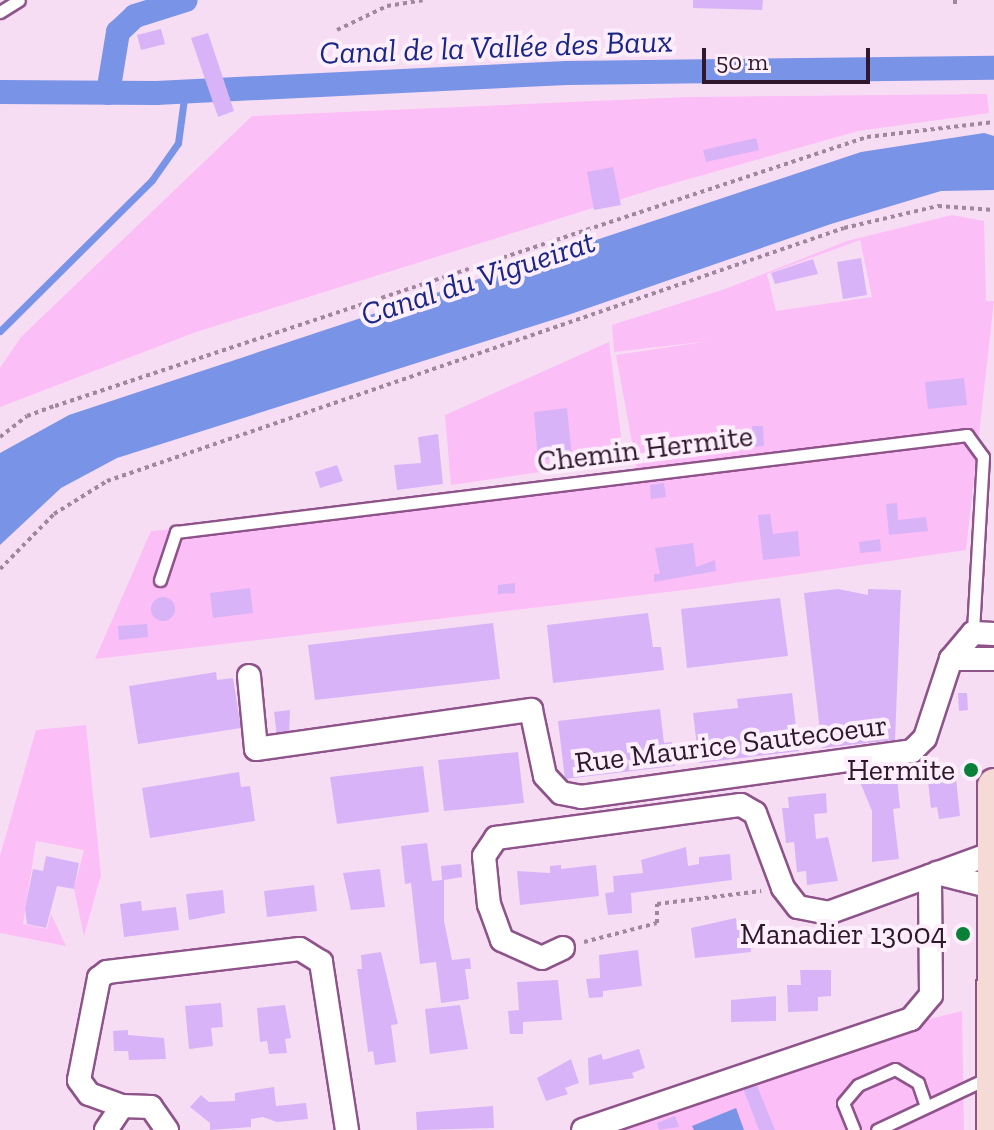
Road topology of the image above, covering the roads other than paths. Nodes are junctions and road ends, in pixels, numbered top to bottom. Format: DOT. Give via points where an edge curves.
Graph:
graph roads {
  1 [pos="19,0"];
  2 [pos="0,12"];
  3 [pos="160,580"];
  4 [pos="984,633"];
  5 [pos="951,659"];
  6 [pos="994,659"];
  7 [pos="249,676"];
  8 [pos="994,785"];
  9 [pos="993,853"];
  10 [pos="934,875"];
  11 [pos="992,887"];
  12 [pos="563,948"];
  13 [pos="993,1076"];
  14 [pos="925,1103"];
  15 [pos="122,1106"];
  16 [pos="106,1130"];
  17 [pos="167,1130"];
  18 [pos="347,1130"];
  19 [pos="583,1130"];
  20 [pos="854,1130"];
  21 [pos="877,1130"];
  22 [pos="993,1130"];
  1 -- 2 [label="lane"];
  3 -- 4 [label="lane, Chemin Hermite" via="176,532 967,435 983,457"];
  4 -- 5 [label="street, Rue Maurice Sautecoeur"];
  5 -- 6 [label="street"];
  5 -- 7 [label="street, Rue Maurice Sautecoeur" via="925,738 912,751 581,797 561,793 545,776 531,710 256,749"];
  8 -- 9 [label="main road"];
  9 -- 10 [label="street"];
  9 -- 11 [label="main road"];
  10 -- 11 [label="street"];
  10 -- 12 [label="street" via="828,913 798,907 783,888 755,813 741,805 496,838 484,856 489,905 502,940 542,958"];
  10 -- 19 [label="street" via="931,995 911,1019"];
  11 -- 13 [label="main road"];
  13 -- 14 [label="lane"];
  13 -- 22 [label="main road"];
  14 -- 20 [label="lane" via="918,1083 895,1069 858,1085 843,1103"];
  14 -- 21 [label="lane"];
  15 -- 16 [label="street"];
  15 -- 17 [label="street" via="151,1107"];
  15 -- 18 [label="street" via="89,1094 79,1080 99,978 107,972 300,949 321,962"];
}
